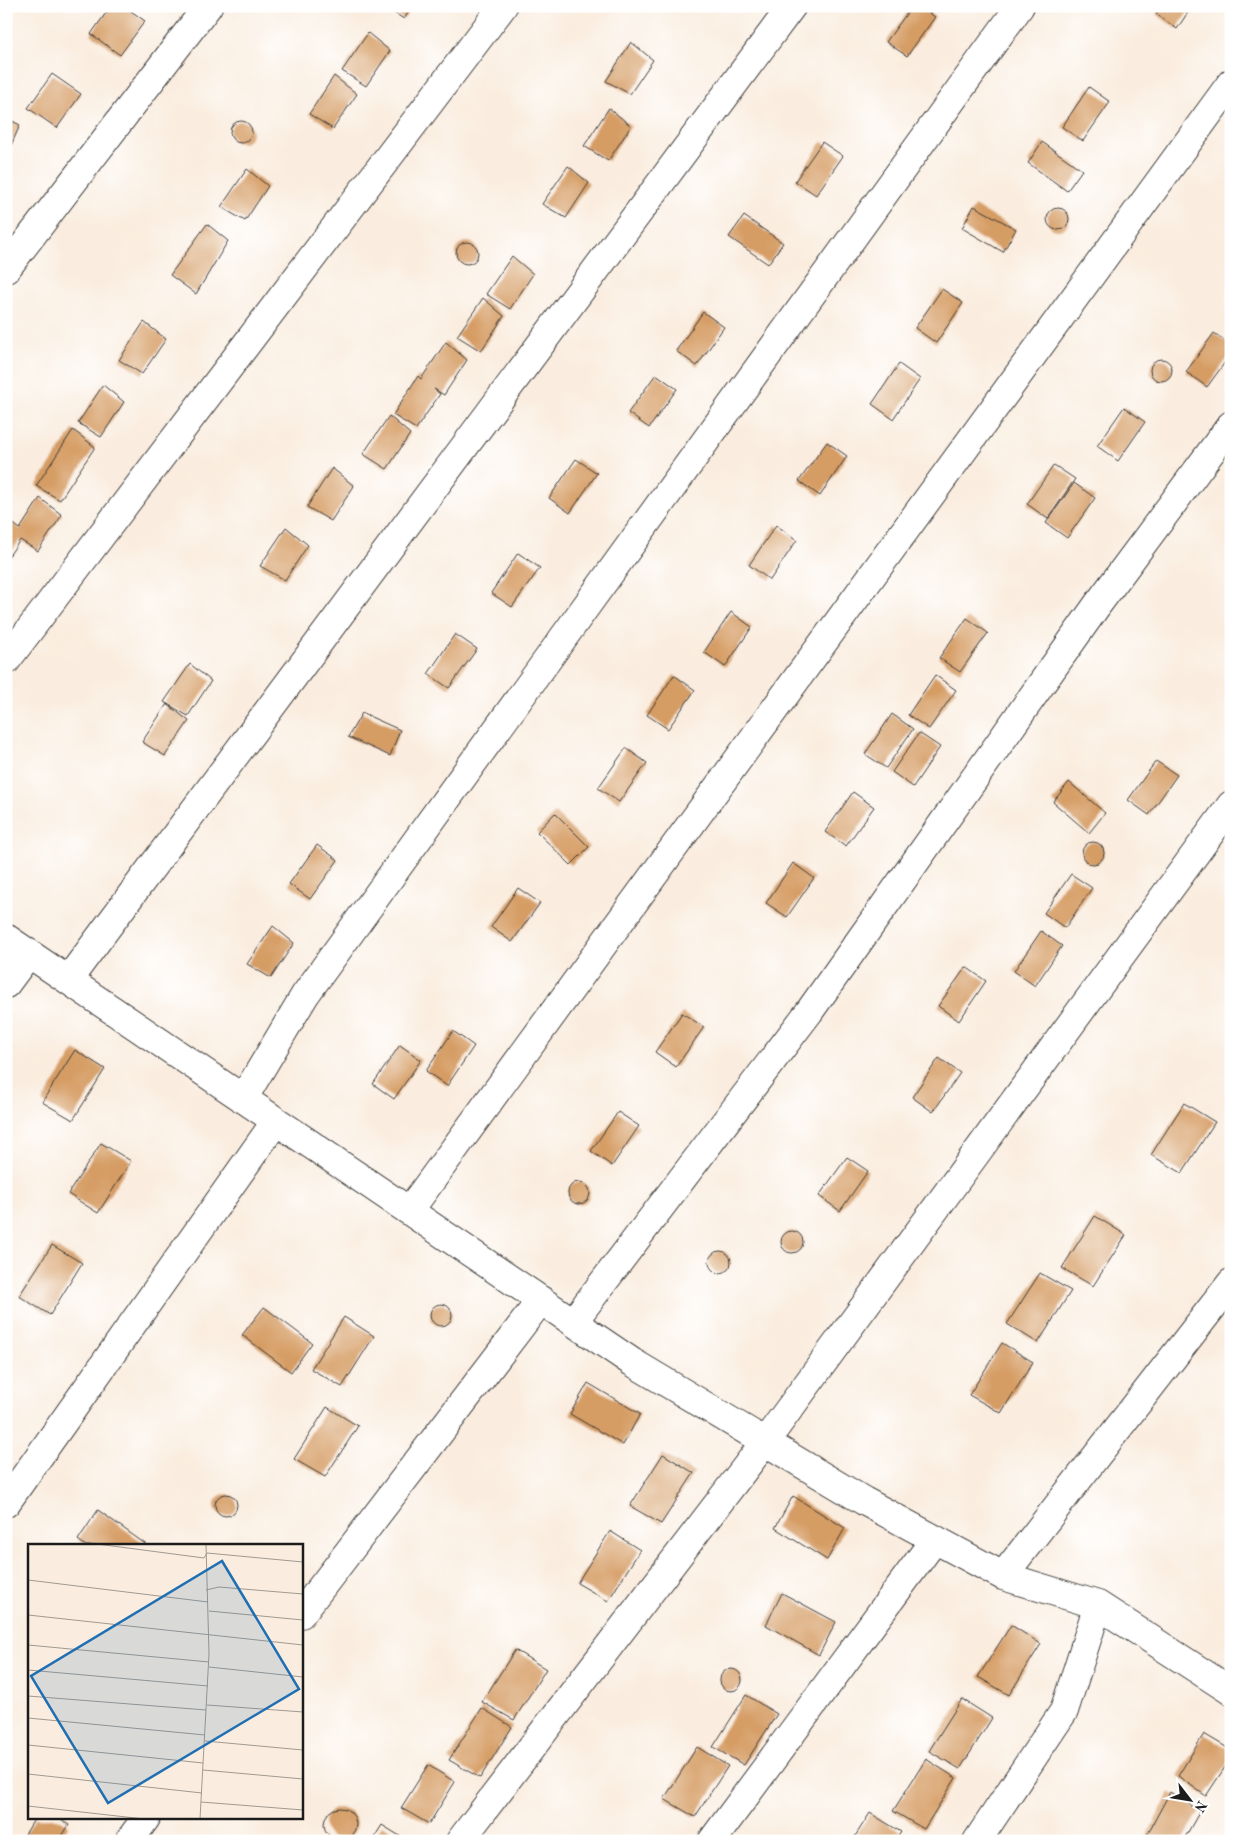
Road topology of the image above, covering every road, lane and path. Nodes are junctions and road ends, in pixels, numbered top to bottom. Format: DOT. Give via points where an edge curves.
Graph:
graph roads {
  1 [pos="208,6"];
  2 [pos="503,6"];
  3 [pos="792,6"];
  4 [pos="1020,6"];
  5 [pos="1231,84"];
  6 [pos="6,269"];
  7 [pos="1231,425"];
  8 [pos="6,662"];
  9 [pos="1231,806"];
  10 [pos="6,938"];
  11 [pos="29,953"];
  12 [pos="68,980"];
  13 [pos="6,984"];
  14 [pos="243,1099"];
  15 [pos="276,1121"];
  16 [pos="409,1211"];
  17 [pos="1231,1282"];
  18 [pos="541,1300"];
  19 [pos="573,1322"];
  20 [pos="765,1442"];
  21 [pos="6,1503"];
  22 [pos="935,1539"];
  23 [pos="1003,1576"];
  24 [pos="1098,1606"];
  25 [pos="302,1613"];
  26 [pos="1231,1691"];
  27 [pos="144,1820"];
  28 [pos="128,1841"];
  29 [pos="460,1841"];
  30 [pos="712,1841"];
  31 [pos="977,1841"];
  1 -- 6 [label="street"];
  2 -- 8 [label="street"];
  3 -- 12 [label="street"];
  4 -- 14 [label="street" via="305,995"];
  5 -- 16 [label="street"];
  7 -- 19 [label="street" via="1098,604 809,1012"];
  9 -- 20 [label="street"];
  10 -- 11 [label="street"];
  11 -- 12 [label="street"];
  11 -- 13 [label="street"];
  12 -- 14 [label="street"];
  14 -- 15 [label="street"];
  15 -- 16 [label="street"];
  15 -- 21 [label="street"];
  16 -- 18 [label="street"];
  17 -- 23 [label="street"];
  18 -- 19 [label="street"];
  18 -- 25 [label="street"];
  19 -- 20 [label="street" via="632,1362"];
  20 -- 22 [label="street"];
  20 -- 29 [label="street"];
  22 -- 23 [label="street"];
  22 -- 30 [label="street"];
  23 -- 24 [label="street"];
  24 -- 26 [label="street"];
  24 -- 31 [label="street" via="1064,1711"];
  27 -- 28 [label="street"];
}
